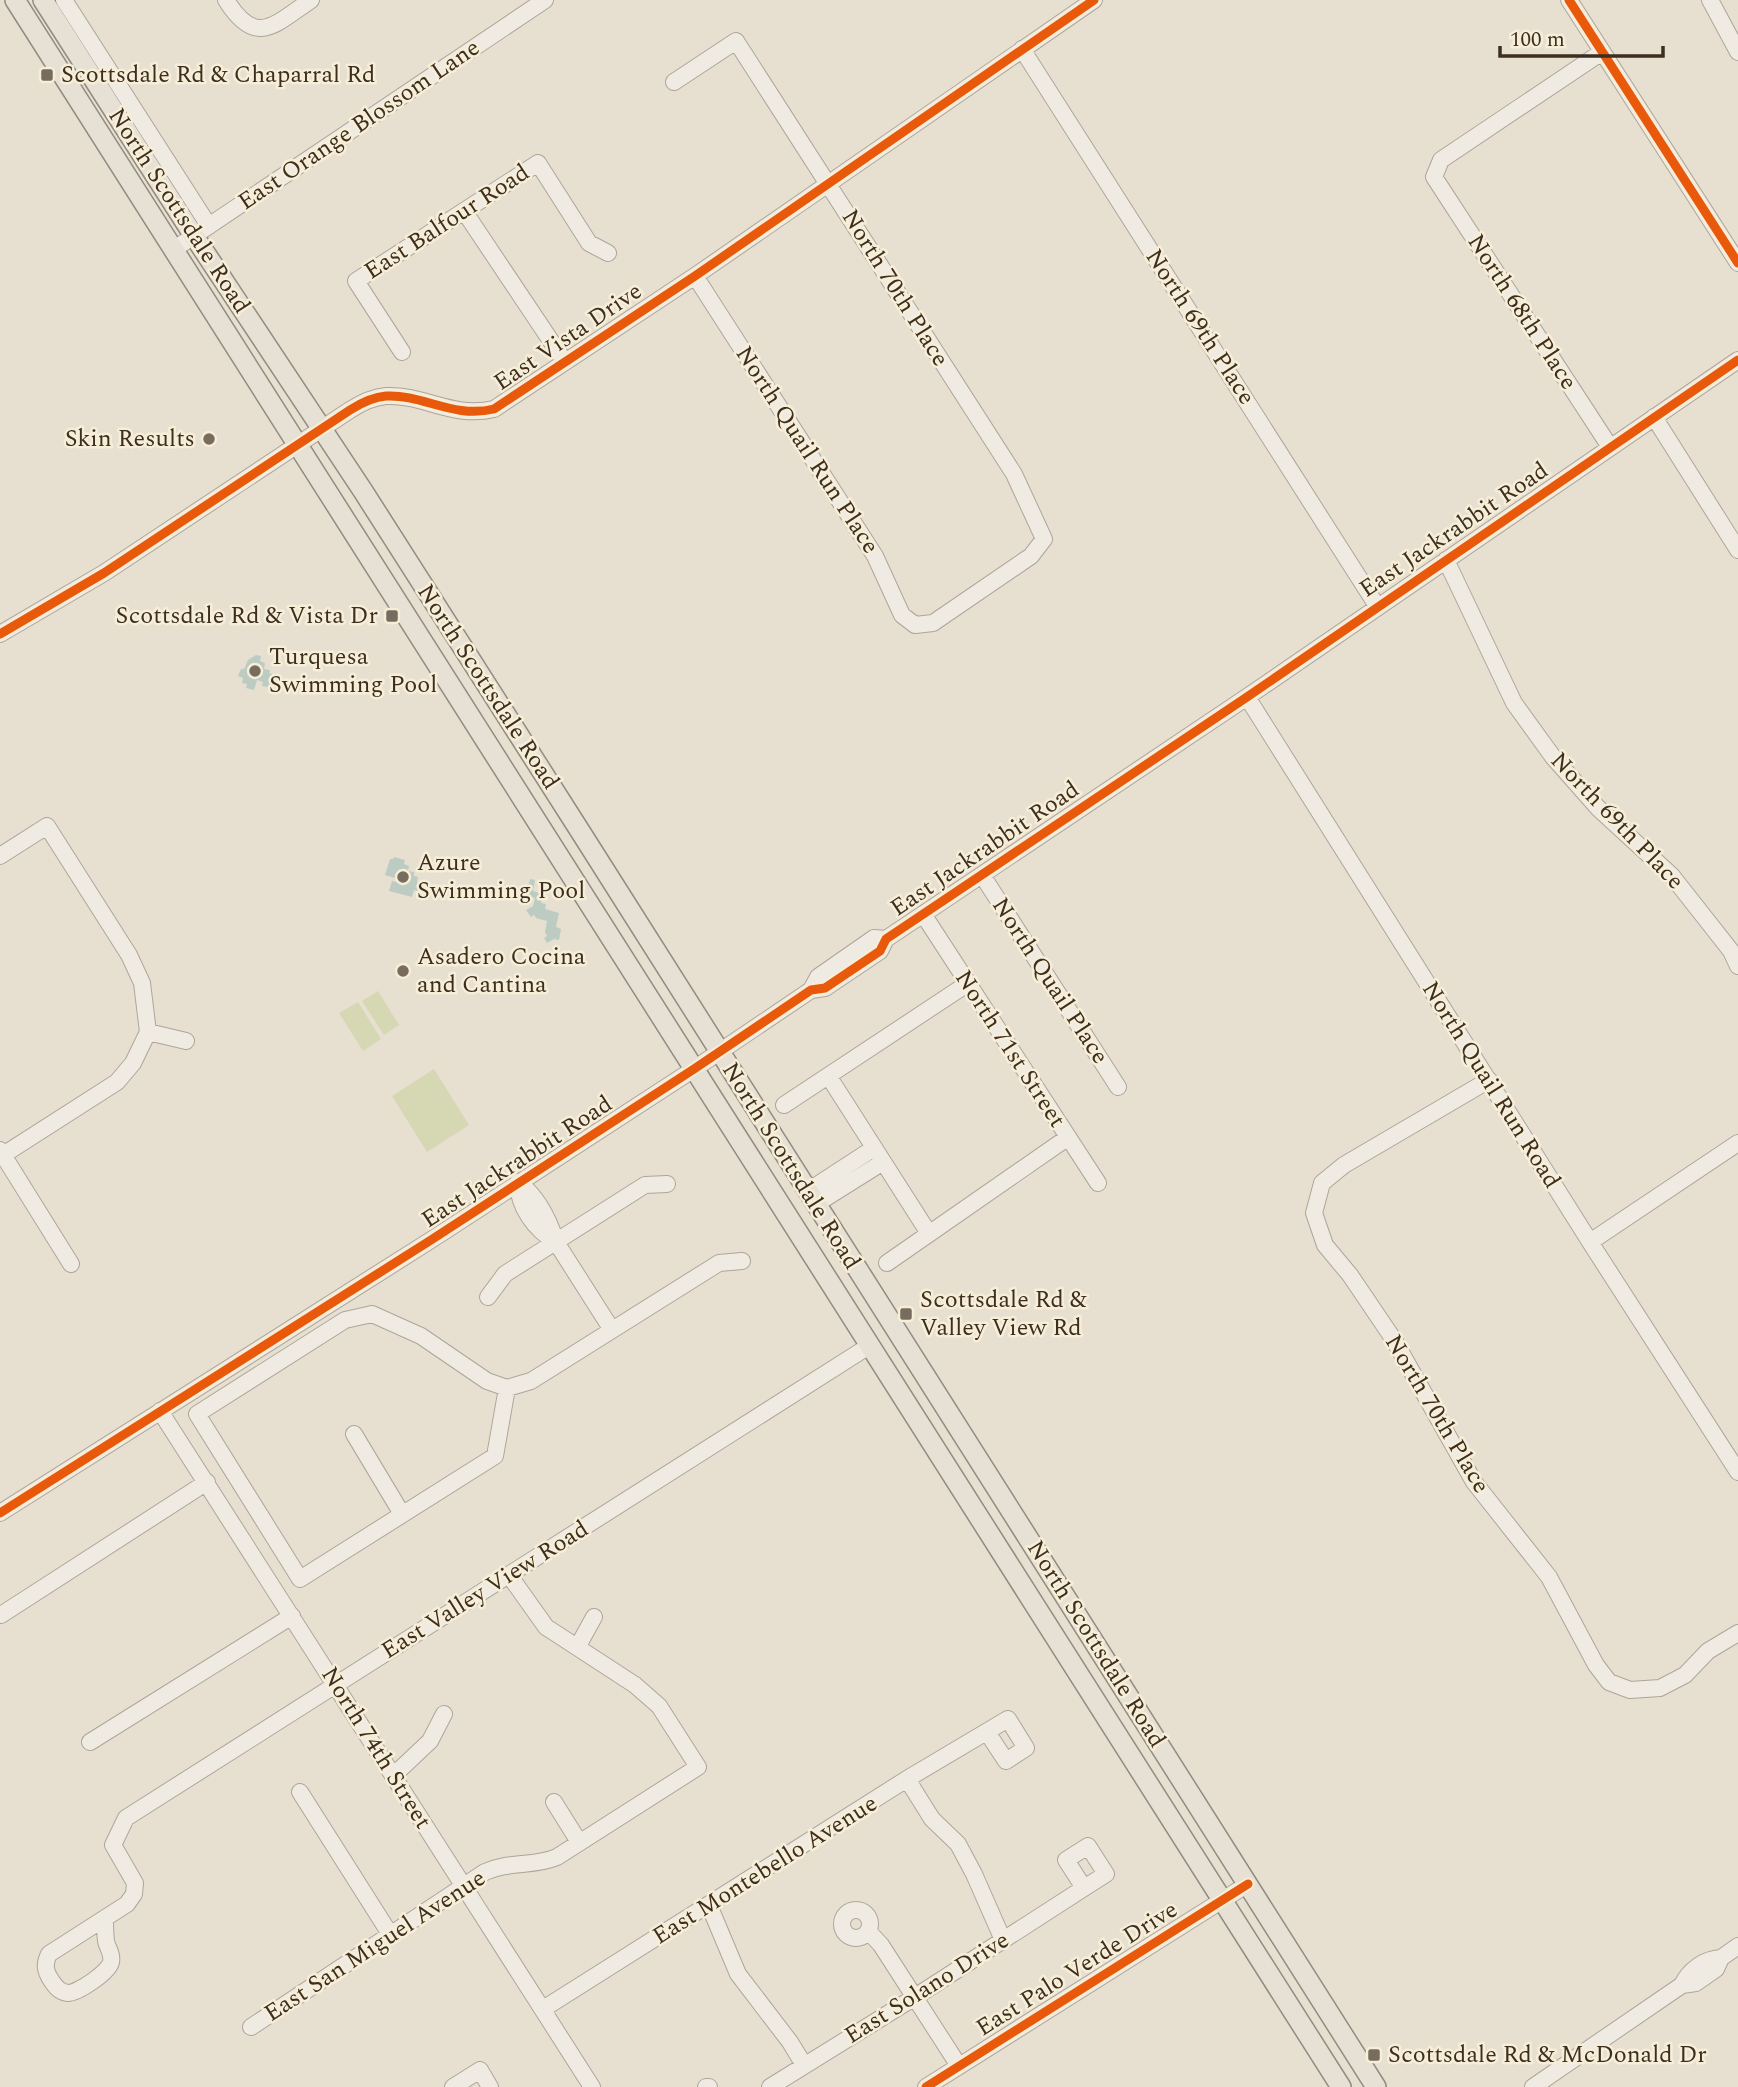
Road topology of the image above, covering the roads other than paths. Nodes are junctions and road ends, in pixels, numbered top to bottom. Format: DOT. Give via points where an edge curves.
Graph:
graph roads {
  1 [pos="15,0"];
  2 [pos="43,0"];
  3 [pos="64,0"];
  4 [pos="226,0"];
  5 [pos="311,0"];
  6 [pos="545,0"];
  7 [pos="1094,0"];
  8 [pos="1569,0"];
  9 [pos="1710,0"];
  10 [pos="1021,49"];
  11 [pos="1602,52"];
  12 [pos="1738,52"];
  13 [pos="674,82"];
  14 [pos="829,184"];
  15 [pos="464,211"];
  16 [pos="202,231"];
  17 [pos="173,250"];
  18 [pos="608,253"];
  19 [pos="1738,263"];
  20 [pos="695,276"];
  21 [pos="402,352"];
  22 [pos="1738,360"];
  23 [pos="565,362"];
  24 [pos="1654,417"];
  25 [pos="321,429"];
  26 [pos="298,445"];
  27 [pos="1610,447"];
  28 [pos="1738,550"];
  29 [pos="1446,560"];
  30 [pos="1377,606"];
  31 [pos="915,625"];
  32 [pos="0,634"];
  33 [pos="1247,697"];
  34 [pos="537,765"];
  35 [pos="509,779"];
  36 [pos="580,831"];
  37 [pos="553,849"];
  38 [pos="0,856"];
  39 [pos="982,875"];
  40 [pos="923,914"];
  41 [pos="1738,965"];
  42 [pos="967,984"];
  43 [pos="148,1032"];
  44 [pos="186,1041"];
  45 [pos="719,1051"];
  46 [pos="694,1069"];
  47 [pos="829,1077"];
  48 [pos="1489,1080"];
  49 [pos="1118,1087"];
  50 [pos="785,1105"];
  51 [pos="1067,1138"];
  52 [pos="1738,1143"];
  53 [pos="1,1152"];
  54 [pos="878,1155"];
  55 [pos="518,1182"];
  56 [pos="1098,1183"];
  57 [pos="667,1184"];
  58 [pos="812,1198"];
  59 [pos="928,1232"];
  60 [pos="556,1242"];
  61 [pos="1590,1242"];
  62 [pos="742,1261"];
  63 [pos="887,1263"];
  64 [pos="71,1264"];
  65 [pos="488,1297"];
  66 [pos="612,1330"];
  67 [pos="869,1346"];
  68 [pos="507,1388"];
  69 [pos="160,1410"];
  70 [pos="354,1434"];
  71 [pos="1738,1472"];
  72 [pos="207,1482"];
  73 [pos="0,1513"];
  74 [pos="402,1514"];
  75 [pos="509,1575"];
  76 [pos="1,1615"];
  77 [pos="292,1616"];
  78 [pos="594,1617"];
  79 [pos="1738,1633"];
  80 [pos="578,1646"];
  81 [pos="336,1685"];
  82 [pos="444,1714"];
  83 [pos="987,1732"];
  84 [pos="90,1742"];
  85 [pos="394,1774"];
  86 [pos="907,1779"];
  87 [pos="300,1792"];
  88 [pos="554,1802"];
  89 [pos="579,1842"];
  90 [pos="1248,1884"];
  91 [pos="464,1886"];
  92 [pos="1084,1888"];
  93 [pos="1222,1901"];
  94 [pos="709,1905"];
  95 [pos="105,1918"];
  96 [pos="869,1931"];
  97 [pos="390,1934"];
  98 [pos="1003,1940"];
  99 [pos="1738,1946"];
  100 [pos="915,1997"];
  101 [pos="543,2009"];
  102 [pos="251,2028"];
  103 [pos="804,2065"];
  104 [pos="959,2066"];
  105 [pos="453,2087"];
  106 [pos="490,2087"];
  107 [pos="592,2087"];
  108 [pos="770,2087"];
  109 [pos="926,2087"];
  110 [pos="1341,2087"];
  111 [pos="1376,2087"];
  112 [pos="1533,2087"];
  1 -- 17 [label="main road, North Scottsdale Road"];
  2 -- 16 [label="main road, North Scottsdale Road"];
  3 -- 16 [label="street"];
  4 -- 5 [label="street" via="236,15 262,29"];
  6 -- 16 [label="street, East Orange Blossom Lane"];
  7 -- 10 [label="street, East Vista Drive"];
  8 -- 11 [label="street"];
  9 -- 12 [label="street"];
  10 -- 14 [label="street, East Vista Drive"];
  10 -- 30 [label="street, North 69th Place"];
  11 -- 19 [label="street"];
  11 -- 27 [label="street, North 68th Place" via="1441,160 1434,177"];
  13 -- 14 [label="street, North 70th Place" via="736,41"];
  14 -- 20 [label="street, East Vista Drive"];
  14 -- 31 [label="street, North 70th Place" via="1014,474 1044,539 1031,556 933,623"];
  15 -- 18 [label="street, East Balfour Road" via="538,163 589,243"];
  15 -- 21 [label="street, East Balfour Road" via="356,281"];
  15 -- 23 [label="street"];
  16 -- 17 [label="street, East Orange Blossom Lane"];
  16 -- 25 [label="main road, North Scottsdale Road"];
  17 -- 26 [label="main road, North Scottsdale Road"];
  20 -- 23 [label="street, East Vista Drive"];
  20 -- 31 [label="street, North Quail Run Place" via="875,556 902,615"];
  22 -- 24 [label="street, East Jackrabbit Road"];
  23 -- 25 [label="street, East Vista Drive" via="494,409 474,413 388,396 359,404"];
  24 -- 27 [label="street, East Jackrabbit Road"];
  24 -- 28 [label="street"];
  25 -- 26 [label="street, East Vista Drive"];
  25 -- 34 [label="main road, North Scottsdale Road"];
  26 -- 32 [label="street, East Vista Drive" via="104,573"];
  26 -- 35 [label="main road, North Scottsdale Road"];
  27 -- 29 [label="street, East Jackrabbit Road"];
  29 -- 30 [label="street, East Jackrabbit Road"];
  29 -- 41 [label="street, North 69th Place" via="1514,702 1553,757 1598,808 1672,876"];
  30 -- 33 [label="street, East Jackrabbit Road"];
  33 -- 39 [label="street, East Jackrabbit Road"];
  33 -- 48 [label="street, North Quail Run Road"];
  34 -- 35 [label="main road"];
  34 -- 36 [label="main road, North Scottsdale Road"];
  35 -- 37 [label="main road, North Scottsdale Road"];
  36 -- 37 [label="main road"];
  36 -- 45 [label="main road, North Scottsdale Road"];
  37 -- 46 [label="main road, North Scottsdale Road"];
  38 -- 43 [label="street" via="47,826 129,954 142,983"];
  39 -- 40 [label="street, East Jackrabbit Road"];
  39 -- 49 [label="street, North Quail Place"];
  40 -- 42 [label="street, North 71st Street"];
  40 -- 45 [label="street, East Jackrabbit Road" via="886,939 874,938 818,977 811,990"];
  42 -- 47 [label="street"];
  42 -- 51 [label="street, North 71st Street"];
  43 -- 44 [label="street"];
  43 -- 53 [label="street" via="133,1063 117,1082"];
  45 -- 46 [label="street, East Jackrabbit Road"];
  45 -- 58 [label="main road, North Scottsdale Road"];
  46 -- 55 [label="street, East Jackrabbit Road"];
  46 -- 67 [label="main road, North Scottsdale Road"];
  47 -- 50 [label="street"];
  47 -- 54 [label="street"];
  48 -- 61 [label="street, North Quail Run Road"];
  48 -- 79 [label="street, North 70th Place" via="1344,1164 1322,1183 1314,1213 1325,1245 1394,1340 1474,1482 1549,1577 1609,1682 1630,1690 1660,1688 1685,1675 1708,1651"];
  51 -- 56 [label="street, North 71st Street"];
  51 -- 59 [label="street"];
  52 -- 61 [label="street"];
  53 -- 64 [label="street"];
  54 -- 58 [label="street"];
  54 -- 59 [label="street"];
  55 -- 60 [label="street" via="518,1197 533,1222 541,1234"];
  55 -- 69 [label="street, East Jackrabbit Road"];
  57 -- 60 [label="street" via="645,1185"];
  58 -- 90 [label="main road, North Scottsdale Road"];
  59 -- 63 [label="street"];
  60 -- 65 [label="street" via="505,1274"];
  60 -- 66 [label="street"];
  61 -- 71 [label="street, North Quail Run Road"];
  62 -- 66 [label="street" via="719,1264"];
  66 -- 68 [label="street" via="531,1381"];
  67 -- 75 [label="street, East Valley View Road"];
  67 -- 93 [label="main road, North Scottsdale Road"];
  68 -- 74 [label="street" via="495,1456"];
  68 -- 74 [label="street" via="487,1381 421,1336 372,1314 345,1320 197,1414 300,1579"];
  69 -- 72 [label="street, North 74th Street"];
  69 -- 73 [label="street, East Jackrabbit Road"];
  70 -- 74 [label="street"];
  72 -- 76 [label="street"];
  72 -- 77 [label="street, North 74th Street"];
  75 -- 80 [label="street" via="546,1627"];
  75 -- 81 [label="street, East Valley View Road"];
  77 -- 81 [label="street, North 74th Street"];
  77 -- 84 [label="street"];
  78 -- 80 [label="street"];
  80 -- 89 [label="street, East San Miguel Avenue" via="659,1706 698,1767"];
  81 -- 85 [label="street, North 74th Street"];
  81 -- 95 [label="street, East Valley View Road" via="126,1818 113,1845 135,1883 134,1894"];
  82 -- 85 [label="street" via="430,1741"];
  83 -- 86 [label="street, East Montebello Avenue"];
  85 -- 91 [label="street, North 74th Street"];
  86 -- 94 [label="street, East Montebello Avenue"];
  86 -- 98 [label="street" via="932,1819 958,1844"];
  87 -- 97 [label="street"];
  88 -- 89 [label="street"];
  89 -- 91 [label="street, East San Miguel Avenue" via="546,1861 499,1866"];
  90 -- 93 [label="street, East Palo Verde Drive"];
  90 -- 111 [label="main road, North Scottsdale Road"];
  91 -- 97 [label="street, East San Miguel Avenue"];
  91 -- 101 [label="street, North 74th Street"];
  92 -- 98 [label="street, East Solano Drive"];
  93 -- 104 [label="street, East Palo Verde Drive"];
  93 -- 110 [label="main road, North Scottsdale Road"];
  94 -- 101 [label="street, East Montebello Avenue"];
  94 -- 103 [label="street" via="738,1974"];
  95 -- 95 [label="street" via="49,1954 46,1973 57,1989 75,1992 111,1964"];
  96 -- 100 [label="street"];
  97 -- 102 [label="street, East San Miguel Avenue"];
  98 -- 100 [label="street, East Solano Drive"];
  99 -- 112 [label="street" via="1696,1983 1682,1985"];
  100 -- 103 [label="street, East Solano Drive"];
  100 -- 104 [label="street"];
  101 -- 107 [label="street, North 74th Street"];
  103 -- 108 [label="street, East Solano Drive"];
  104 -- 109 [label="street, East Palo Verde Drive"];
  105 -- 106 [label="street" via="480,2070"];
}
